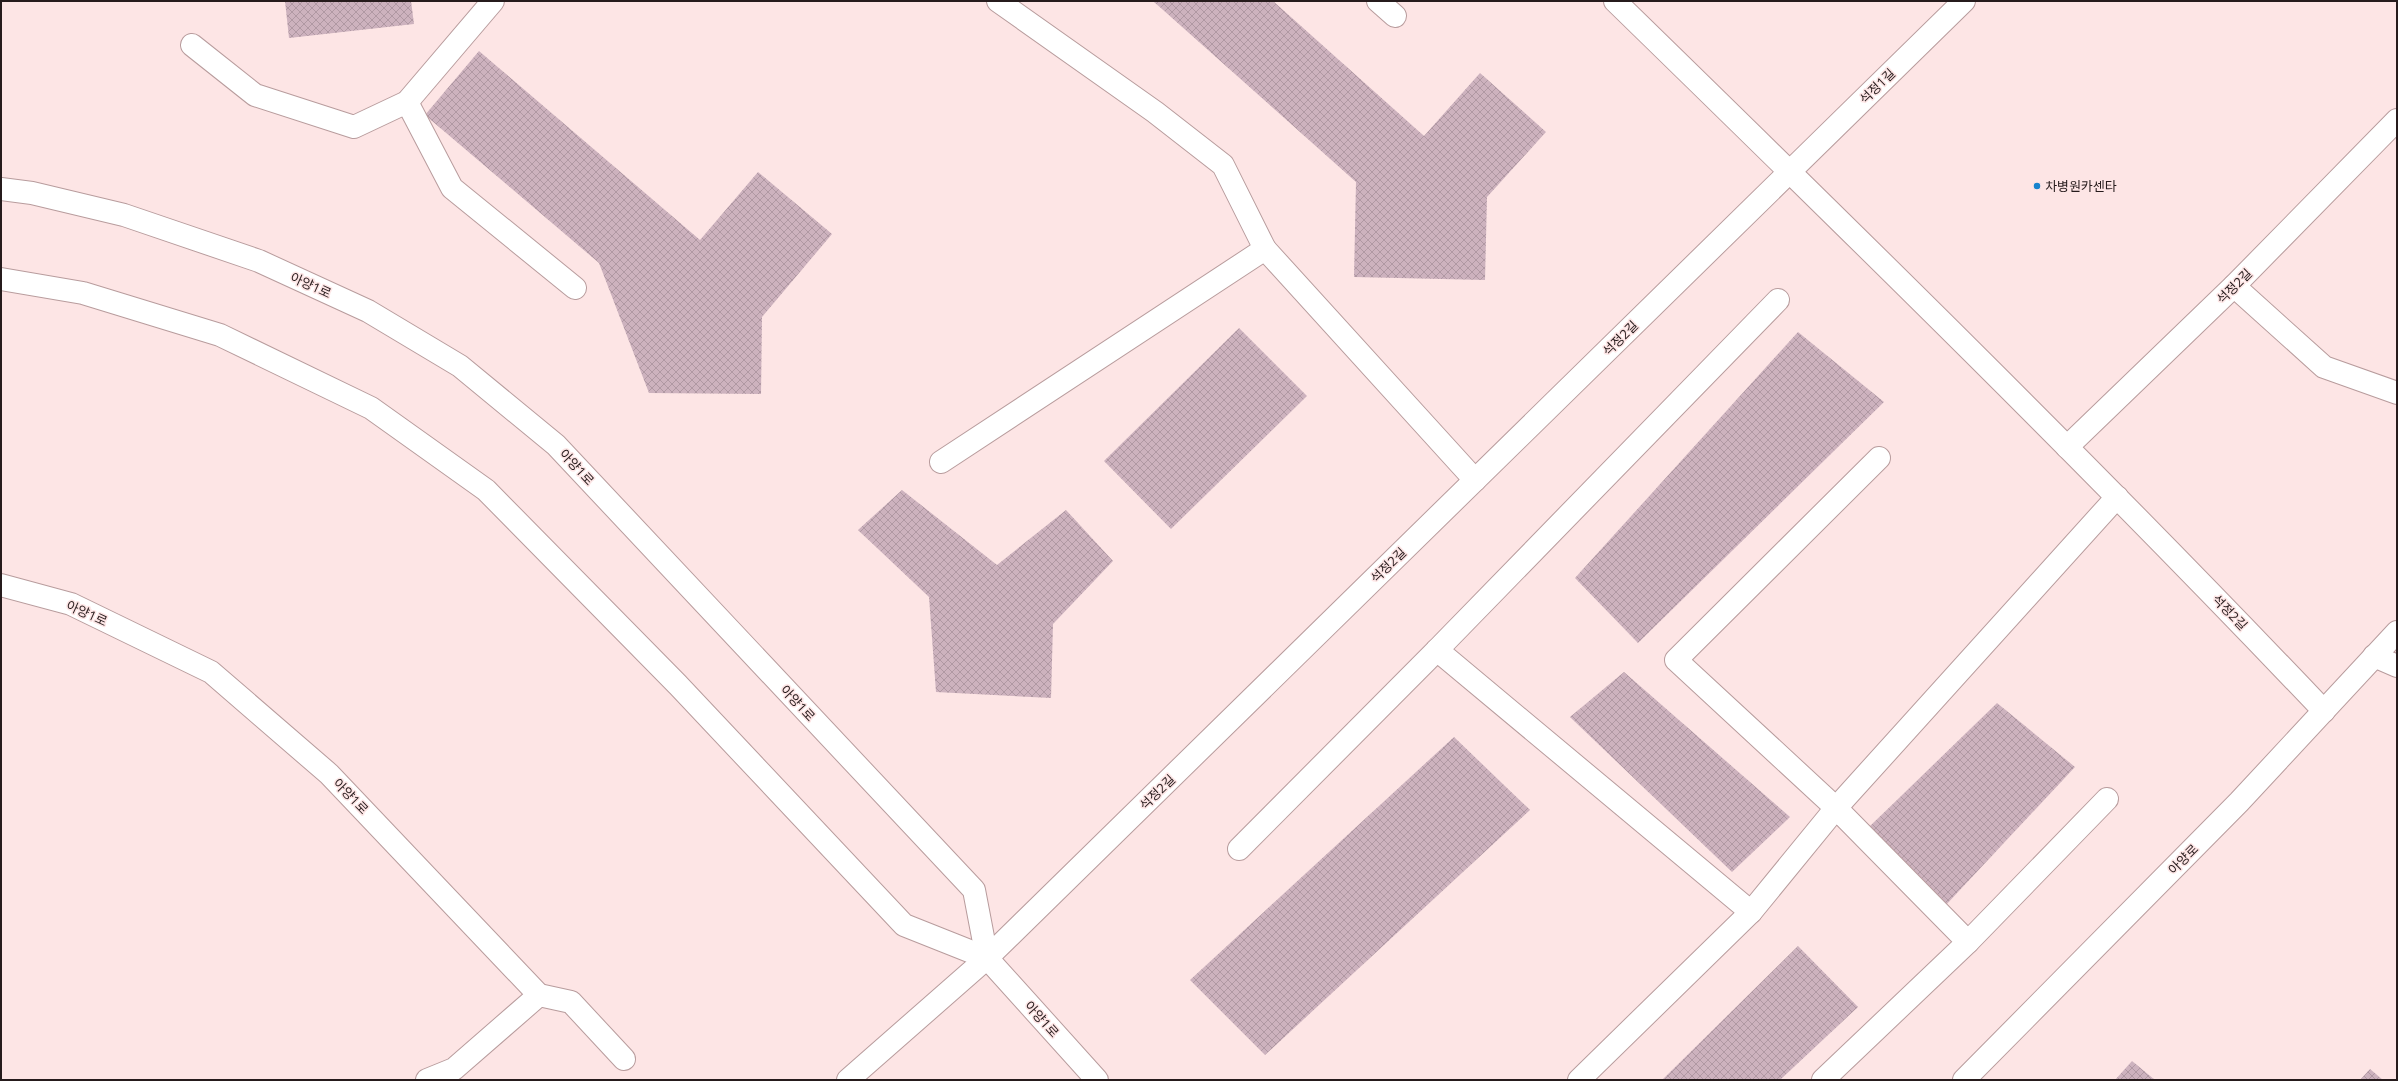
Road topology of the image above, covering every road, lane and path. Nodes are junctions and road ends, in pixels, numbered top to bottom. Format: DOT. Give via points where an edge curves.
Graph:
graph roads {
  1 [pos="493,1"];
  2 [pos="998,1"];
  3 [pos="1378,1"];
  4 [pos="1615,1"];
  5 [pos="1964,1"];
  6 [pos="1395,16"];
  7 [pos="192,45"];
  8 [pos="407,102"];
  9 [pos="2397,120"];
  10 [pos="1789,171"];
  11 [pos="1,189"];
  12 [pos="1265,249"];
  13 [pos="1,279"];
  14 [pos="2234,286"];
  15 [pos="575,288"];
  16 [pos="1778,300"];
  17 [pos="2397,393"];
  18 [pos="2067,448"];
  19 [pos="1879,458"];
  20 [pos="941,462"];
  21 [pos="1475,480"];
  22 [pos="2116,497"];
  23 [pos="1,585"];
  24 [pos="2397,632"];
  25 [pos="1437,650"];
  26 [pos="2374,656"];
  27 [pos="2397,666"];
  28 [pos="2324,711"];
  29 [pos="2107,799"];
  30 [pos="1836,808"];
  31 [pos="1240,849"];
  32 [pos="1751,912"];
  33 [pos="1968,942"];
  34 [pos="987,958"];
  35 [pos="539,995"];
  36 [pos="624,1059"];
  37 [pos="427,1080"];
  38 [pos="848,1080"];
  39 [pos="1097,1080"];
  40 [pos="1579,1080"];
  41 [pos="1823,1080"];
  42 [pos="1964,1080"];
  1 -- 8 [label="street"];
  2 -- 12 [label="street" via="1155,112 1223,166"];
  3 -- 6 [label="street"];
  4 -- 10 [label="street, 석정2길"];
  5 -- 10 [label="street, 석정1길"];
  7 -- 8 [label="street" via="255,95 354,127"];
  8 -- 15 [label="street" via="452,188"];
  9 -- 14 [label="street, 석정2길"];
  10 -- 18 [label="street, 석정2길"];
  10 -- 21 [label="street, 석정2길"];
  11 -- 34 [label="street, 아양1로" via="32,193 124,215 259,261 368,310 460,366 556,445 974,890"];
  12 -- 20 [label="street"];
  12 -- 21 [label="street"];
  13 -- 34 [label="street, 아양1로" via="83,293 220,336 371,408 486,490 678,685 904,925"];
  14 -- 17 [label="street" via="2324,367"];
  14 -- 18 [label="street, 석정2길"];
  16 -- 25 [label="street"];
  18 -- 22 [label="street, 석정2길"];
  19 -- 30 [label="street" via="1676,660"];
  21 -- 34 [label="street, 석정2길"];
  22 -- 28 [label="street, 석정2길"];
  22 -- 30 [label="street"];
  23 -- 35 [label="street, 아양1로" via="71,604 212,672 329,774"];
  24 -- 26 [label="street, 아양로"];
  25 -- 31 [label="street"];
  25 -- 32 [label="street"];
  26 -- 27 [label="street"];
  26 -- 28 [label="street, 아양로"];
  28 -- 42 [label="street, 아양로" via="2239,802"];
  29 -- 33 [label="street"];
  30 -- 32 [label="street"];
  30 -- 33 [label="street"];
  32 -- 40 [label="street"];
  33 -- 41 [label="street"];
  34 -- 38 [label="street, 석정2길"];
  34 -- 39 [label="street, 아양1로"];
  35 -- 36 [label="street" via="571,1002"];
  35 -- 37 [label="street" via="454,1069"];
}
